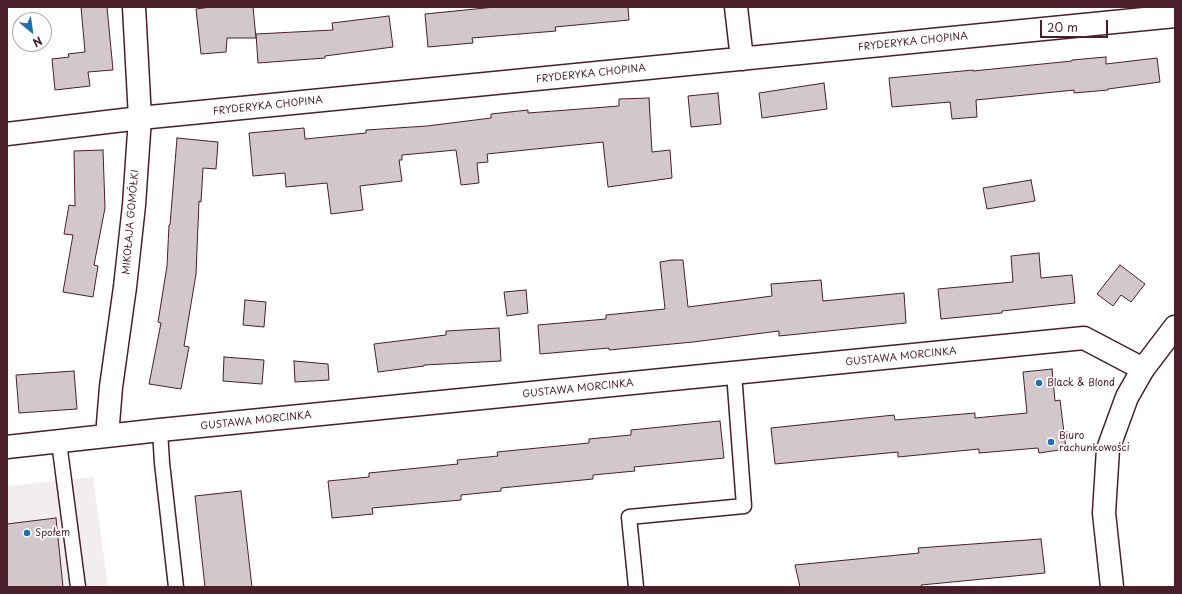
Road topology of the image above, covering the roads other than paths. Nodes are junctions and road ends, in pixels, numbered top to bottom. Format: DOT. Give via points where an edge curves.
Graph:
graph roads {
  1 [pos="134,7"];
  2 [pos="736,7"];
  3 [pos="1175,16"];
  4 [pos="742,59"];
  5 [pos="140,118"];
  6 [pos="7,134"];
  7 [pos="1175,327"];
  8 [pos="1143,369"];
  9 [pos="734,373"];
  10 [pos="160,430"];
  11 [pos="107,436"];
  12 [pos="59,442"];
  13 [pos="7,447"];
  14 [pos="78,587"];
  15 [pos="176,587"];
  16 [pos="636,587"];
  17 [pos="1112,587"];
  1 -- 5 [label="street, MIKOŁAJA GOMÓŁKI"];
  2 -- 4 [label="street"];
  3 -- 4 [label="street, FRYDERYKA CHOPINA"];
  4 -- 5 [label="street, FRYDERYKA CHOPINA"];
  5 -- 6 [label="street, FRYDERYKA CHOPINA"];
  5 -- 11 [label="street, MIKOŁAJA GOMÓŁKI" via="133,213"];
  7 -- 8 [label="street"];
  8 -- 9 [label="street, GUSTAWA MORCINKA" via="1084,338"];
  8 -- 17 [label="street" via="1127,397 1108,449 1104,513"];
  9 -- 10 [label="street, GUSTAWA MORCINKA"];
  9 -- 16 [label="lane" via="744,506 629,517"];
  10 -- 11 [label="street, GUSTAWA MORCINKA"];
  10 -- 15 [label="lane"];
  11 -- 12 [label="street, GUSTAWA MORCINKA"];
  12 -- 13 [label="street, GUSTAWA MORCINKA"];
  12 -- 14 [label="lane"];
}
